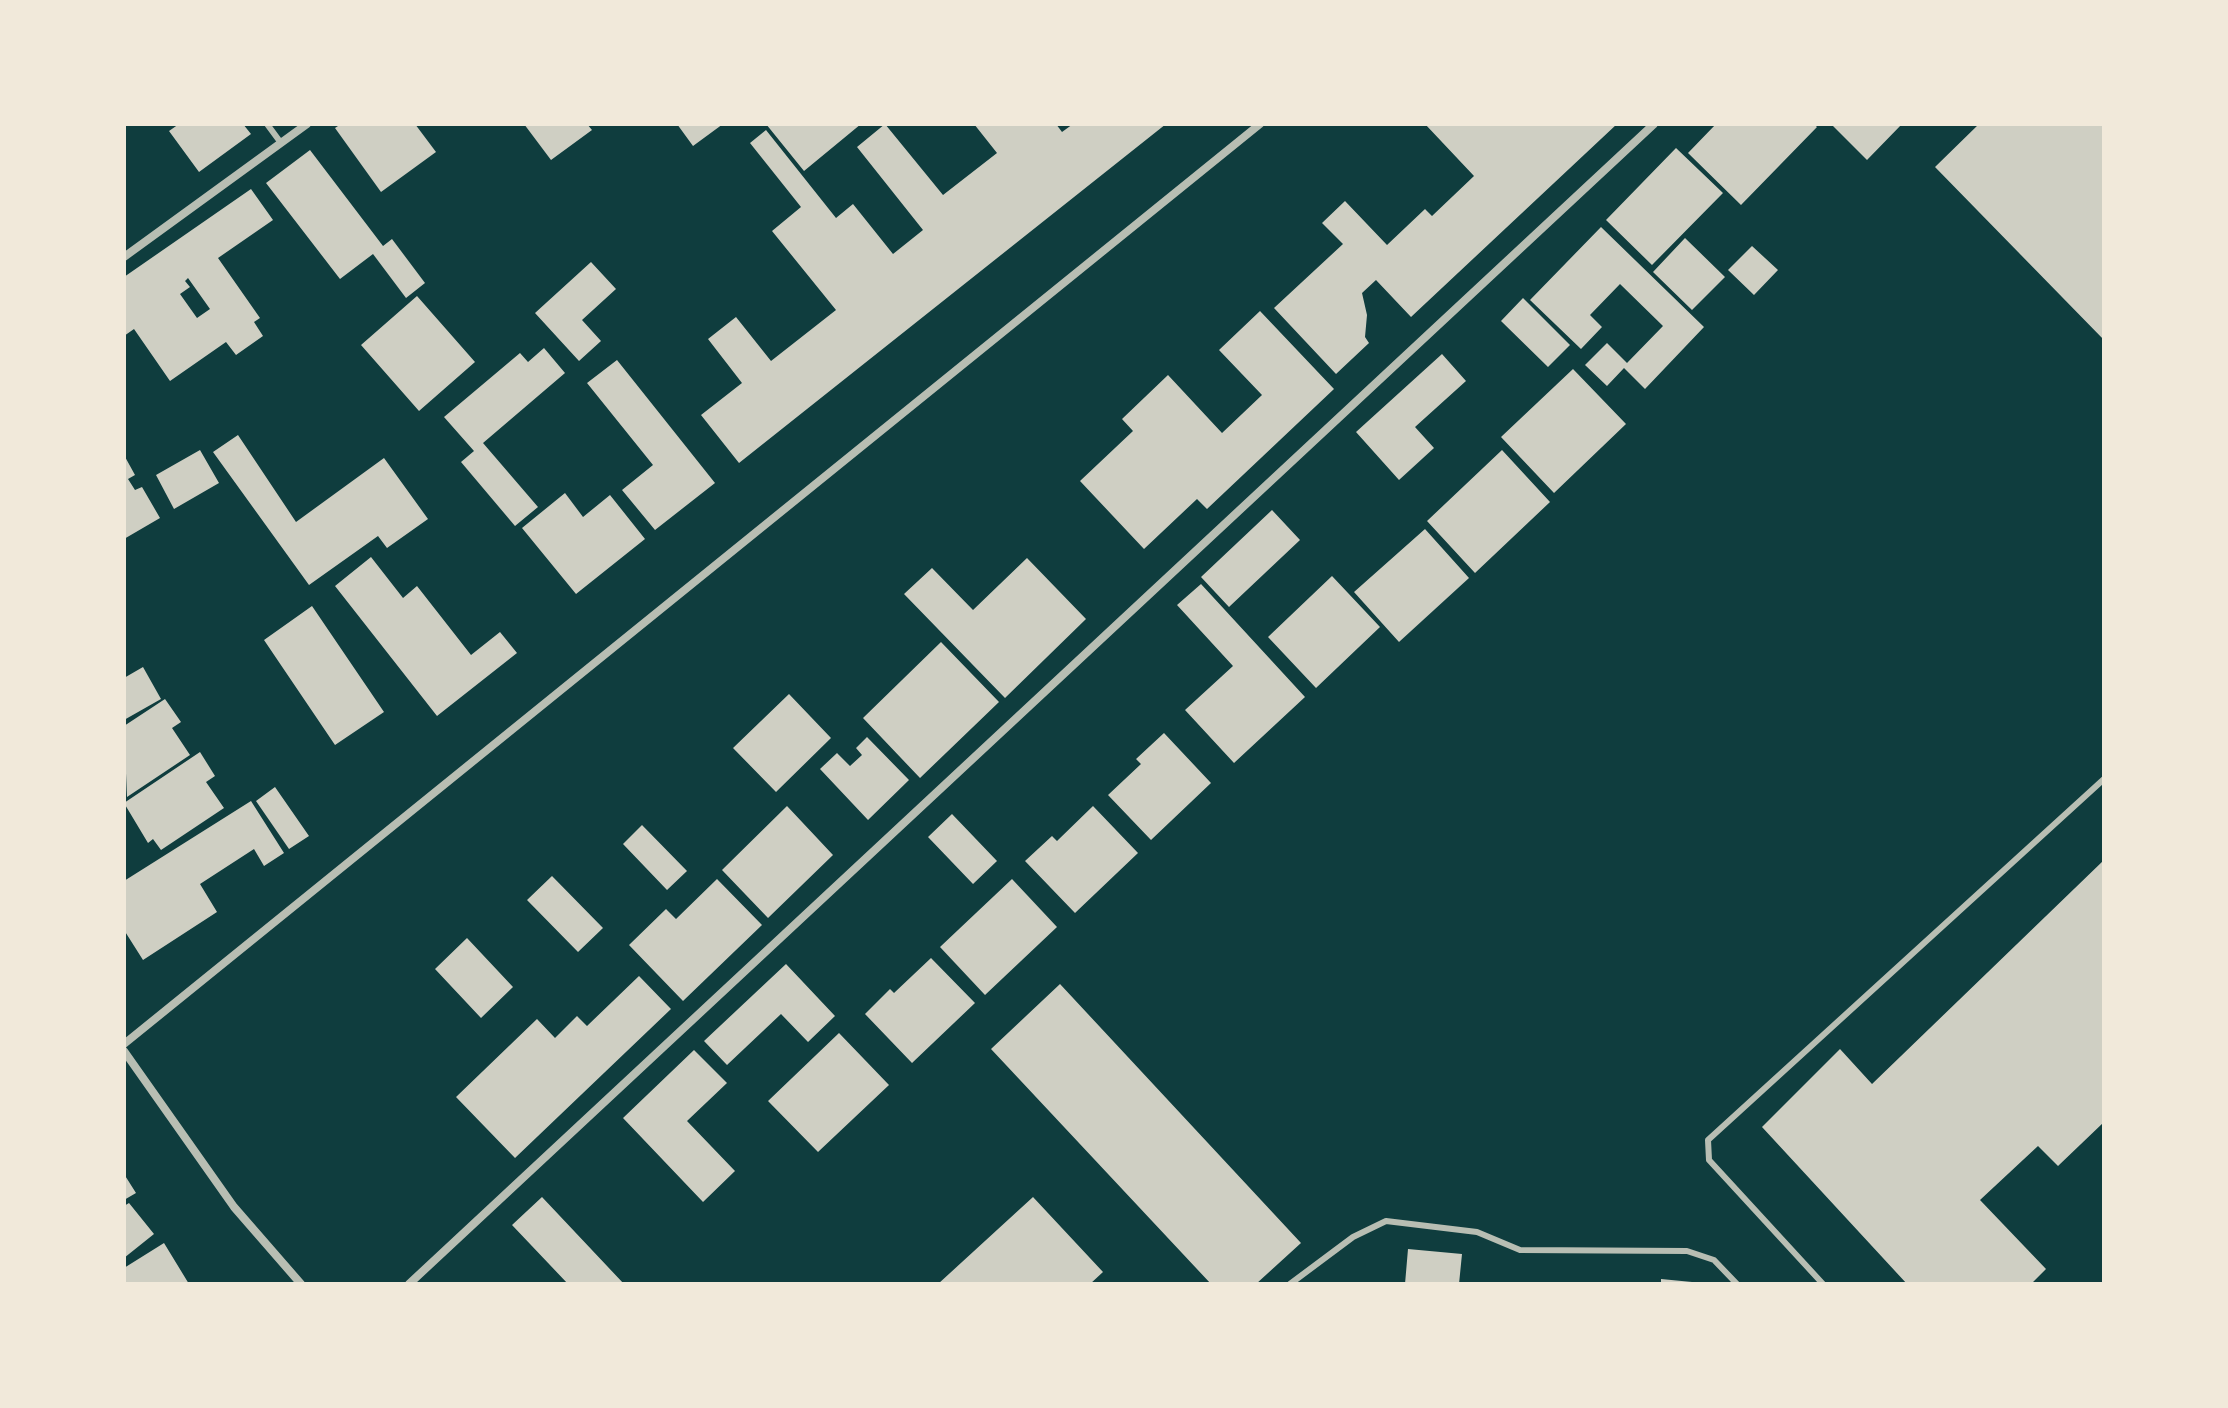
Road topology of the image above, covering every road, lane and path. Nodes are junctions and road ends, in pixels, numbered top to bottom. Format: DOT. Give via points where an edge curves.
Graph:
graph roads {
  1 [pos="267,124"];
  2 [pos="307,124"];
  3 [pos="1260,124"];
  4 [pos="1654,124"];
  5 [pos="281,143"];
  6 [pos="124,257"];
  7 [pos="2104,779"];
  8 [pos="124,1044"];
  9 [pos="124,1051"];
  10 [pos="301,1284"];
  11 [pos="409,1284"];
  12 [pos="1290,1284"];
  13 [pos="1737,1284"];
  14 [pos="1823,1284"];
  1 -- 5 [label="lane"];
  2 -- 5 [label="street"];
  3 -- 8 [label="street"];
  4 -- 11 [label="street"];
  5 -- 6 [label="street"];
  7 -- 14 [label="lane" via="1708,1140 1709,1160"];
  9 -- 10 [label="street" via="234,1207"];
  12 -- 13 [label="lane" via="1353,1237 1386,1221 1477,1232 1520,1250 1687,1251 1714,1260"];
}
